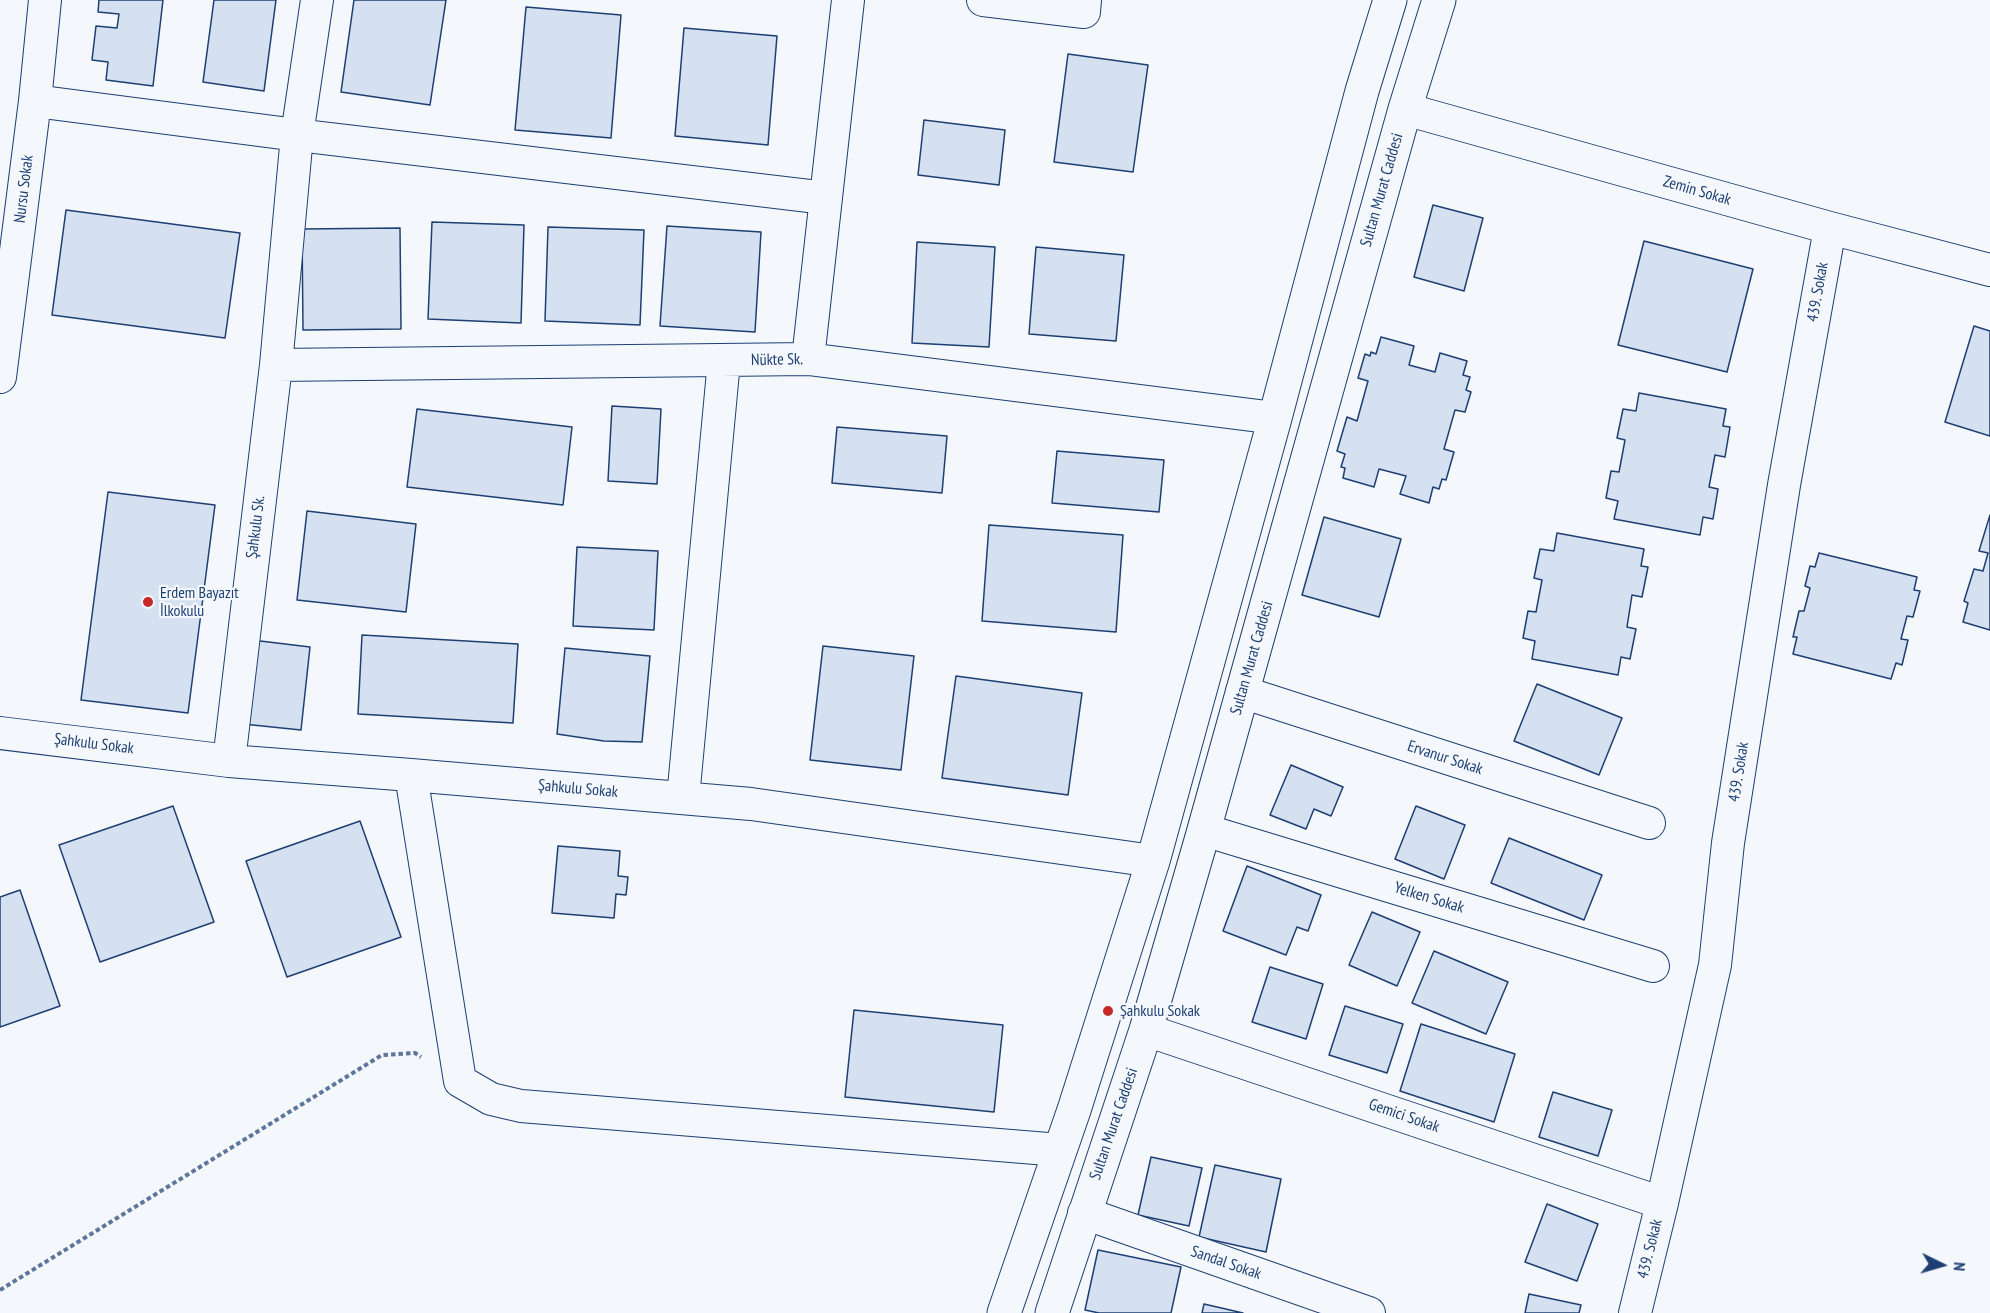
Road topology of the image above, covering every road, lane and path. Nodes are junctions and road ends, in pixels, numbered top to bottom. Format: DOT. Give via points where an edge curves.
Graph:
graph roads {
  1 [pos="45,0"];
  2 [pos="317,0"];
  3 [pos="848,0"];
  4 [pos="982,0"];
  5 [pos="1390,0"];
  6 [pos="1439,0"];
  7 [pos="1084,6"];
  8 [pos="35,101"];
  9 [pos="1405,110"];
  10 [pos="297,135"];
  11 [pos="826,198"];
  12 [pos="1830,228"];
  13 [pos="1990,270"];
  14 [pos="4,317"];
  15 [pos="808,359"];
  16 [pos="724,361"];
  17 [pos="276,365"];
  18 [pos="0,377"];
  19 [pos="1275,418"];
  20 [pos="1242,692"];
  21 [pos="0,733"];
  22 [pos="229,761"];
  23 [pos="411,775"];
  24 [pos="683,798"];
  25 [pos="1649,823"];
  26 [pos="1204,830"];
  27 [pos="1153,861"];
  28 [pos="1653,966"];
  29 [pos="1146,1030"];
  30 [pos="460,1081"];
  31 [pos="1060,1150"];
  32 [pos="1662,1203"];
  33 [pos="1084,1213"];
  34 [pos="0,1290"];
  35 [pos="1004,1313"];
  36 [pos="1052,1313"];
  37 [pos="1369,1313"];
  38 [pos="1635,1313"];
  1 -- 8 [label="street, Nursu Sokak"];
  2 -- 10 [label="street, Şahkulu Sk."];
  3 -- 11 [label="street"];
  4 -- 7 [label="street"];
  5 -- 19 [label="main road"];
  6 -- 9 [label="main road, Sultan Murat Caddesi"];
  8 -- 10 [label="street"];
  8 -- 14 [label="street, Nursu Sokak"];
  9 -- 12 [label="street, Zemin Sokak"];
  9 -- 20 [label="main road, Sultan Murat Caddesi"];
  10 -- 11 [label="street"];
  10 -- 17 [label="street, Şahkulu Sk."];
  11 -- 15 [label="street"];
  12 -- 13 [label="street, Zemin Sokak"];
  12 -- 32 [label="street, 439. Sokak" via="1767,589 1728,843 1715,965"];
  14 -- 18 [label="street, Nursu Sokak"];
  15 -- 16 [label="street, Nükte Sk."];
  15 -- 19 [label="street, Nükte Sk."];
  16 -- 17 [label="street, Nükte Sk."];
  16 -- 24 [label="street"];
  17 -- 22 [label="street, Şahkulu Sk."];
  19 -- 27 [label="main road"];
  20 -- 25 [label="street, Ervanur Sokak"];
  20 -- 26 [label="main road, Sultan Murat Caddesi"];
  21 -- 22 [label="street, Şahkulu Sokak"];
  22 -- 23 [label="street, Şahkulu Sokak"];
  23 -- 24 [label="street, Şahkulu Sokak"];
  23 -- 30 [label="street"];
  24 -- 27 [label="street, Şahkulu Sokak" via="751,804"];
  26 -- 28 [label="street, Yelken Sokak"];
  26 -- 29 [label="main road, Sultan Murat Caddesi"];
  27 -- 31 [label="main road"];
  29 -- 32 [label="street, Gemici Sokak"];
  29 -- 33 [label="main road, Sultan Murat Caddesi"];
  30 -- 31 [label="street" via="491,1099 521,1106"];
  30 -- 34 [label="path" via="415,1053 382,1055"];
  31 -- 35 [label="main road"];
  32 -- 38 [label="street, 439. Sokak"];
  33 -- 36 [label="main road, Sultan Murat Caddesi"];
  33 -- 37 [label="street, Sandal Sokak"];
}
